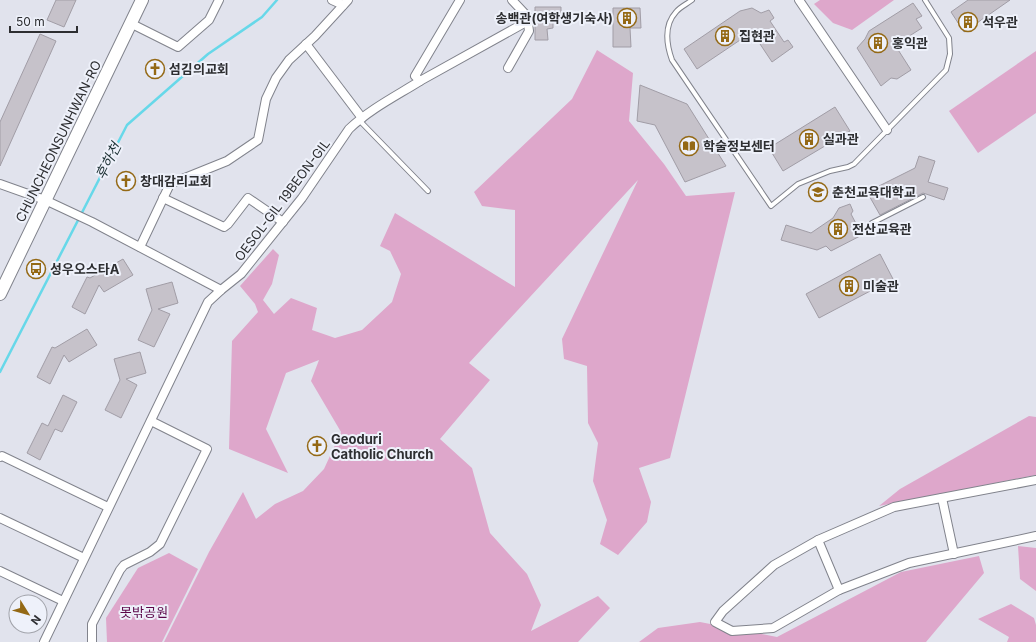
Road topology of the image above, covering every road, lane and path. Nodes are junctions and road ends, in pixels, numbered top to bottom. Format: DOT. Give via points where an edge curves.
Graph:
graph roads {
  1 [pos="142,0"];
  2 [pos="219,0"];
  3 [pos="332,0"];
  4 [pos="460,0"];
  5 [pos="512,0"];
  6 [pos="692,0"];
  7 [pos="799,0"];
  8 [pos="925,0"];
  9 [pos="345,3"];
  10 [pos="528,21"];
  11 [pos="130,23"];
  12 [pos="306,44"];
  13 [pos="508,68"];
  14 [pos="420,81"];
  15 [pos="360,119"];
  16 [pos="887,130"];
  17 [pos="0,184"];
  18 [pos="428,192"];
  19 [pos="923,197"];
  20 [pos="163,198"];
  21 [pos="45,200"];
  22 [pos="283,222"];
  23 [pos="872,223"];
  24 [pos="140,247"];
  25 [pos="220,290"];
  26 [pos="0,294"];
  27 [pos="151,421"];
  28 [pos="0,457"];
  29 [pos="1036,480"];
  30 [pos="942,498"];
  31 [pos="108,507"];
  32 [pos="0,518"];
  33 [pos="1036,536"];
  34 [pos="818,540"];
  35 [pos="954,554"];
  36 [pos="84,558"];
  37 [pos="0,571"];
  38 [pos="839,590"];
  39 [pos="63,601"];
  40 [pos="44,642"];
  41 [pos="92,642"];
  1 -- 11 [label="street, CHUNCHEONSUNHWAN-RO"];
  2 -- 11 [label="street" via="209,20 178,47"];
  3 -- 9 [label="street"];
  4 -- 14 [label="street" via="416,76"];
  5 -- 10 [label="street" via="527,16"];
  6 -- 16 [label="lane" via="676,11 670,21 667,46 672,60 771,206 798,184 854,164"];
  7 -- 16 [label="street"];
  8 -- 16 [label="lane" via="949,38 949,62 946,70"];
  9 -- 12 [label="street"];
  10 -- 13 [label="street" via="530,31"];
  10 -- 14 [label="street, OESOL-GIL 19BEON-GIL"];
  11 -- 21 [label="street, CHUNCHEONSUNHWAN-RO"];
  12 -- 15 [label="street"];
  12 -- 20 [label="street" via="289,60 266,98 258,140 227,161 170,184"];
  14 -- 15 [label="street, OESOL-GIL 19BEON-GIL"];
  15 -- 18 [label="lane"];
  15 -- 22 [label="street, OESOL-GIL 19BEON-GIL" via="349,129"];
  17 -- 21 [label="street"];
  19 -- 23 [label="lane"];
  20 -- 22 [label="street" via="224,227 248,198"];
  20 -- 24 [label="street"];
  21 -- 24 [label="street"];
  21 -- 26 [label="street, CHUNCHEONSUNHWAN-RO"];
  22 -- 25 [label="street, OESOL-GIL 19BEON-GIL" via="241,274"];
  24 -- 25 [label="street"];
  25 -- 27 [label="street, OESOL-GIL 19BEON-GIL" via="208,302"];
  27 -- 31 [label="street, OESOL-GIL 19BEON-GIL"];
  27 -- 41 [label="street" via="207,448 160,544 124,565 120,570 92,624"];
  28 -- 31 [label="street"];
  29 -- 30 [label="street"];
  30 -- 34 [label="street" via="894,508"];
  30 -- 35 [label="street"];
  31 -- 36 [label="street, OESOL-GIL 19BEON-GIL"];
  32 -- 36 [label="street"];
  33 -- 35 [label="street"];
  34 -- 38 [label="street"];
  34 -- 38 [label="street" via="774,566 723,611 715,622 732,631 773,628"];
  35 -- 38 [label="street" via="909,563"];
  36 -- 39 [label="street, OESOL-GIL 19BEON-GIL"];
  37 -- 39 [label="street"];
  39 -- 40 [label="street, OESOL-GIL 19BEON-GIL"];
}
